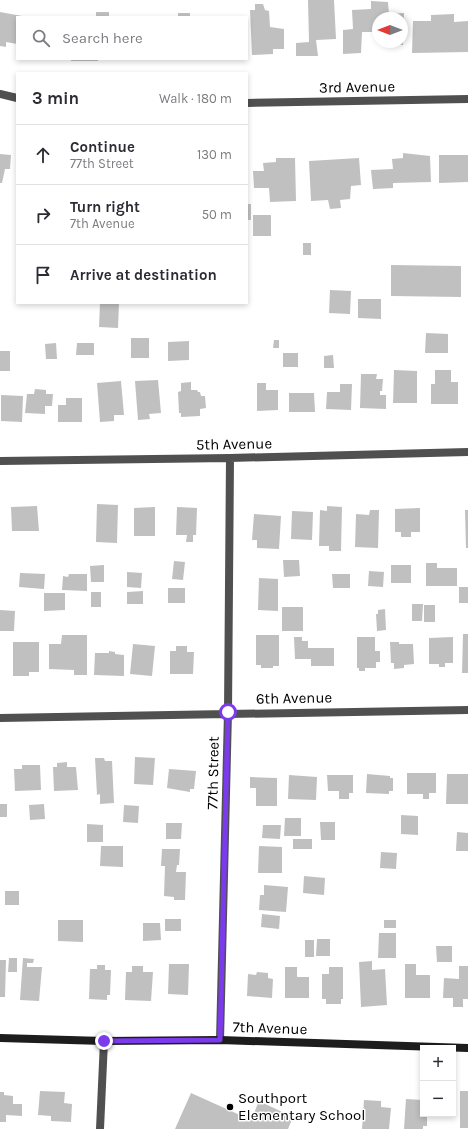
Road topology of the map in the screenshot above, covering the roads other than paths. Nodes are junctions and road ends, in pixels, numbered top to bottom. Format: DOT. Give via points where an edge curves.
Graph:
graph roads {
  1 [pos="0,94"];
  2 [pos="16,98"];
  3 [pos="468,99"];
  4 [pos="248,103"];
  5 [pos="468,452"];
  6 [pos="230,458"];
  7 [pos="0,461"];
  8 [pos="468,710"];
  9 [pos="228,712"];
  10 [pos="0,718"];
  11 [pos="0,1038"];
  12 [pos="220,1040"];
  13 [pos="104,1041"];
  14 [pos="468,1048"];
  15 [pos="100,1129"];
  1 -- 2 [label="street"];
  3 -- 4 [label="street, 3rd Avenue"];
  5 -- 6 [label="street, 5th Avenue"];
  6 -- 7 [label="street, 5th Avenue"];
  6 -- 9 [label="street, 77th Street"];
  8 -- 9 [label="street, 6th Avenue"];
  9 -- 10 [label="street, 6th Avenue"];
  9 -- 12 [label="street, 77th Street"];
  11 -- 13 [label="street, 7th Avenue"];
  12 -- 13 [label="street, 7th Avenue"];
  12 -- 14 [label="street, 7th Avenue"];
  13 -- 15 [label="street"];
}
